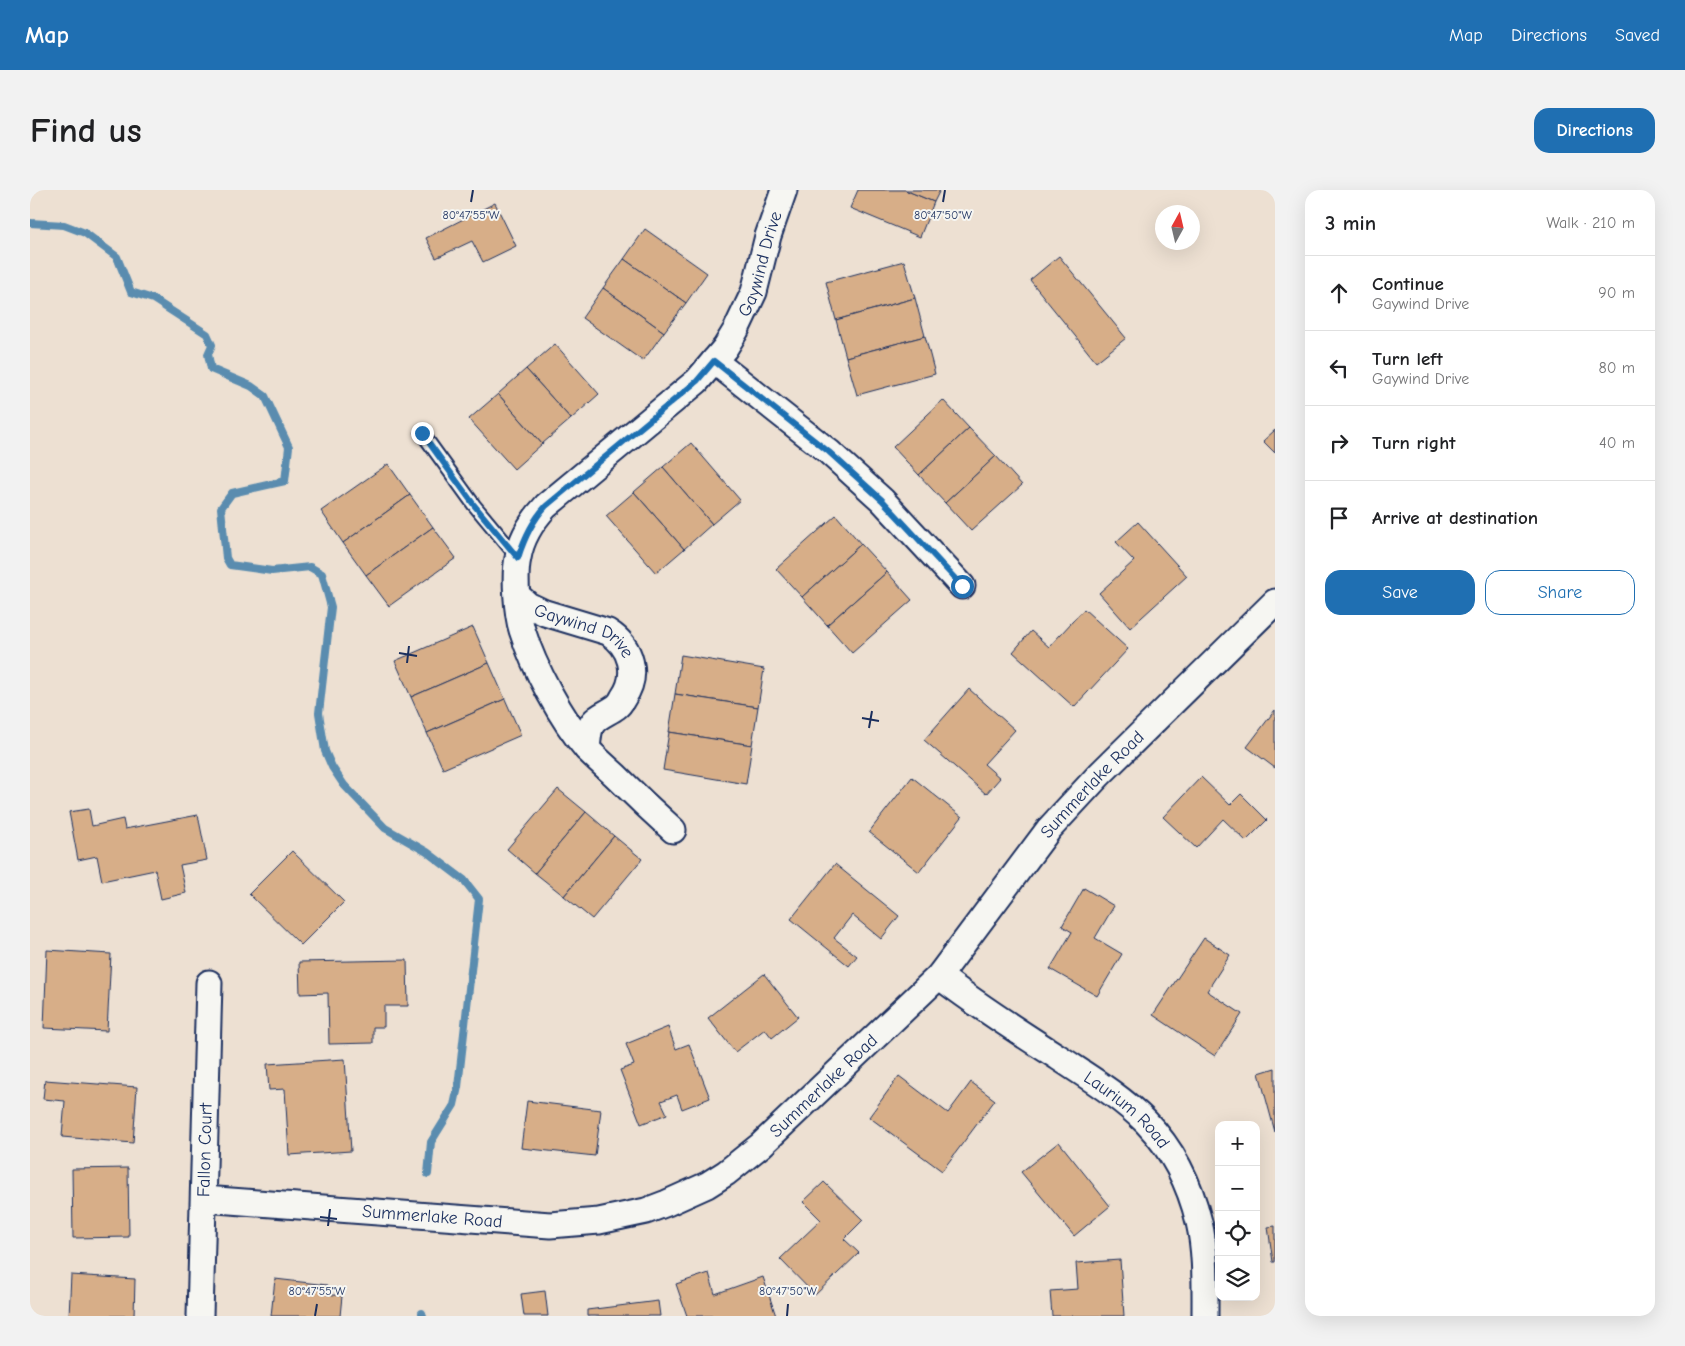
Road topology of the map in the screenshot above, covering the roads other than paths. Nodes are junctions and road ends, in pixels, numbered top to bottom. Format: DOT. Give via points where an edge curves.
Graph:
graph roads {
  1 [pos="784,190"];
  2 [pos="714,361"];
  3 [pos="422,433"];
  4 [pos="518,558"];
  5 [pos="962,586"];
  6 [pos="518,596"];
  7 [pos="1275,602"];
  8 [pos="587,749"];
  9 [pos="673,830"];
  10 [pos="939,976"];
  11 [pos="209,983"];
  12 [pos="204,1199"];
  13 [pos="200,1316"];
  14 [pos="1205,1316"];
  1 -- 2 [label="street, Gaywind Drive" via="754,292 736,330"];
  2 -- 4 [label="street, Gaywind Drive" via="697,381 546,506 522,543"];
  2 -- 5 [label="street" via="829,452 882,500"];
  3 -- 4 [label="lane" via="474,505"];
  4 -- 6 [label="street, Gaywind Drive"];
  6 -- 8 [label="street, Gaywind Drive" via="522,630 542,680"];
  6 -- 8 [label="street, Gaywind Drive" via="545,613 608,632 624,645 632,668 629,690 617,706 591,725"];
  7 -- 10 [label="street, Summerlake Road" via="1099,775 1055,823"];
  8 -- 9 [label="street, Gaywind Drive"];
  10 -- 12 [label="street, Summerlake Road" via="761,1145 707,1185 646,1211 599,1221 550,1225"];
  10 -- 14 [label="street, Laurium Road" via="1099,1084 1147,1123 1165,1146 1186,1183 1199,1224 1205,1265"];
  11 -- 12 [label="street, Fallon Court"];
  12 -- 13 [label="street, Fallon Court"];
}
